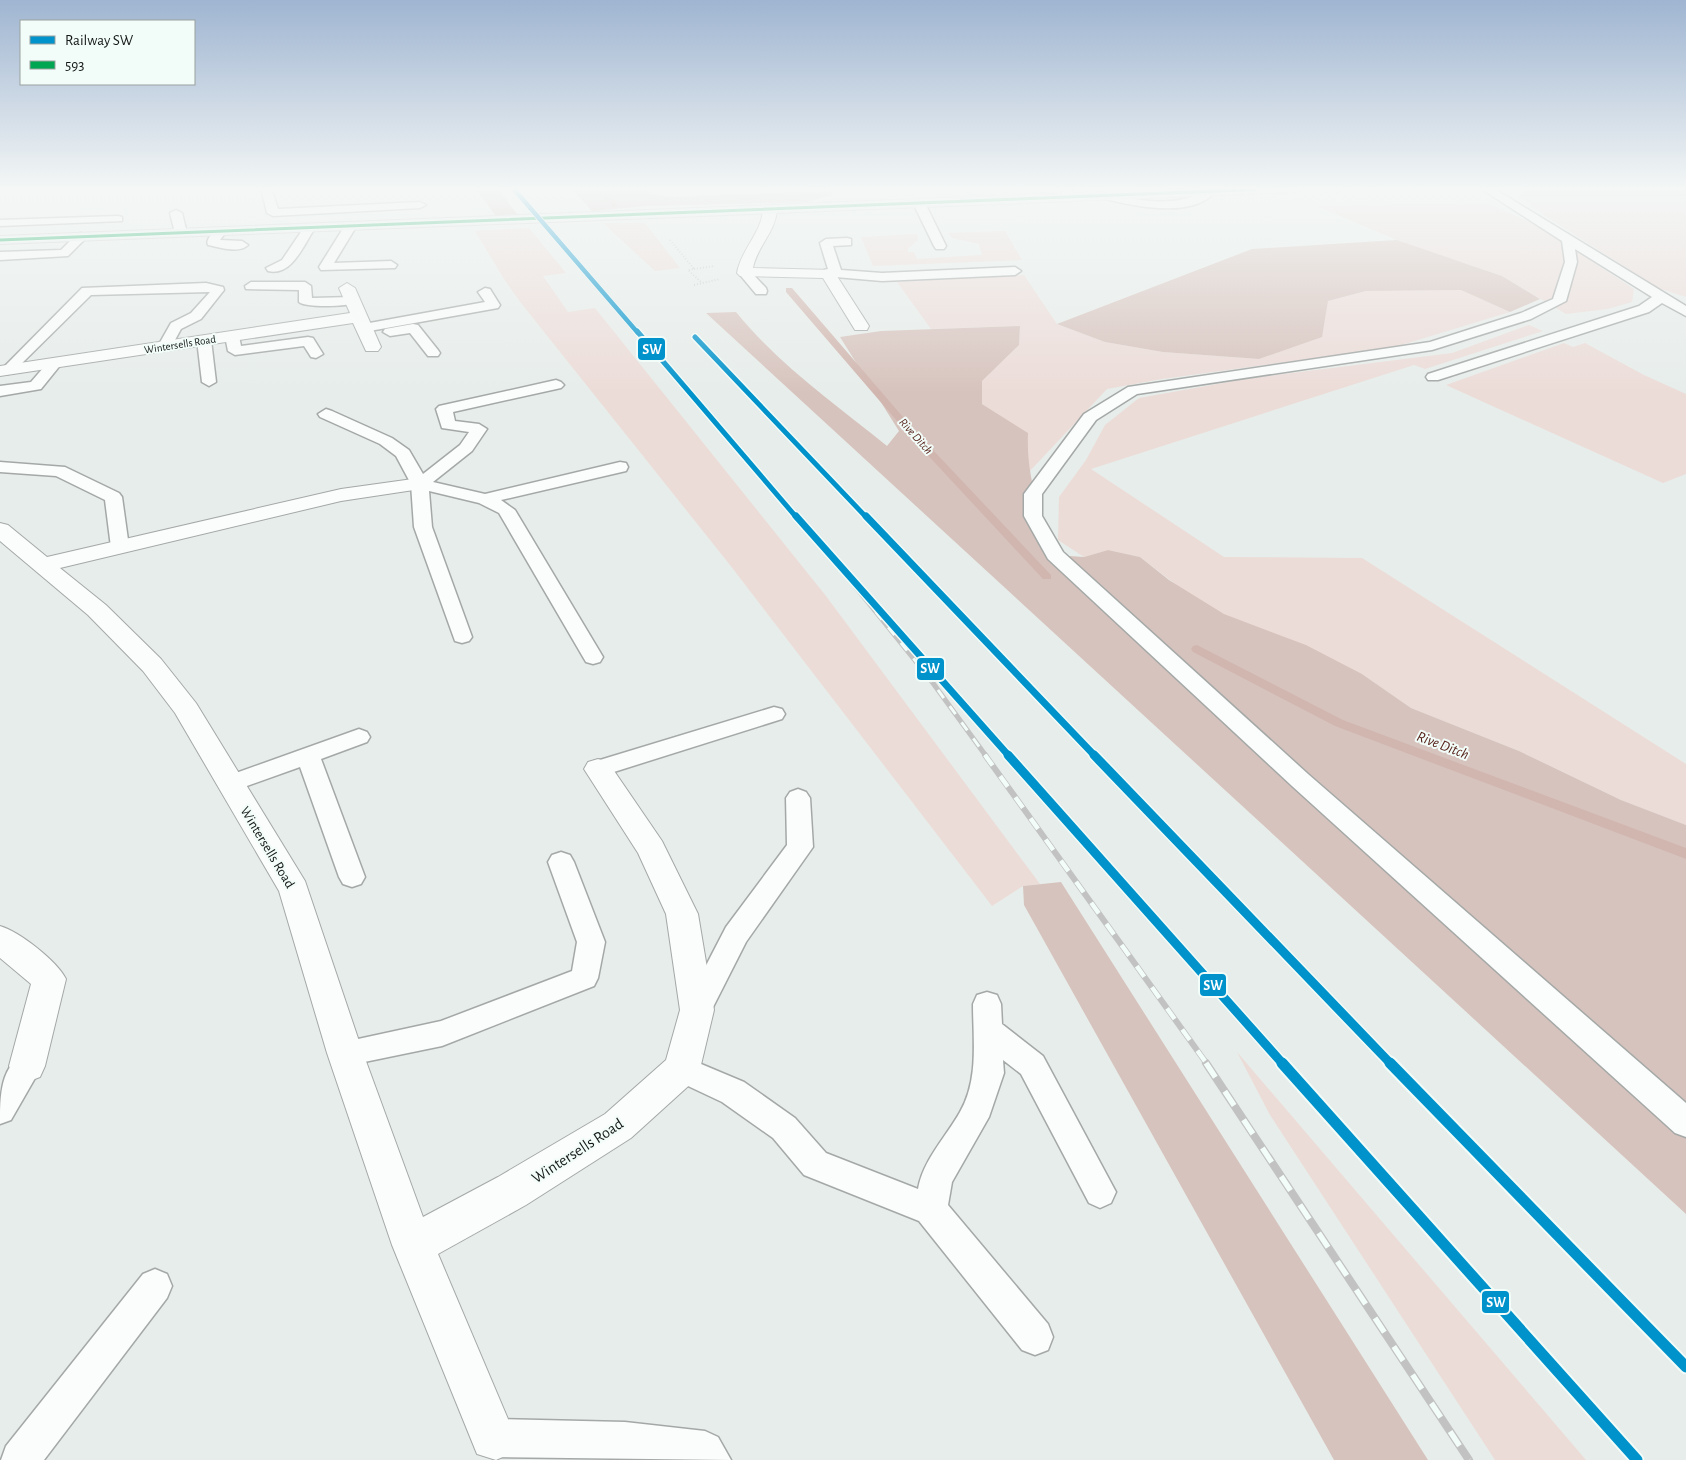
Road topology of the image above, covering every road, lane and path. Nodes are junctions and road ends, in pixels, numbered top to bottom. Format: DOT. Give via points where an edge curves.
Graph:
graph roads {
  1 [pos="291,256"];
  2 [pos="332,256"];
  3 [pos="683,256"];
  4 [pos="749,256"];
  5 [pos="829,256"];
  6 [pos="1570,256"];
  7 [pos="1597,256"];
  8 [pos="391,265"];
  9 [pos="272,268"];
  10 [pos="1015,271"];
  11 [pos="745,273"];
  12 [pos="832,274"];
  13 [pos="702,283"];
  14 [pos="251,286"];
  15 [pos="761,290"];
  16 [pos="485,292"];
  17 [pos="1661,297"];
  18 [pos="1686,312"];
  19 [pos="360,319"];
  20 [pos="861,326"];
  21 [pos="232,336"];
  22 [pos="204,340"];
  23 [pos="165,346"];
  24 [pos="433,353"];
  25 [pos="316,354"];
  26 [pos="55,363"];
  27 [pos="3,371"];
  28 [pos="1433,376"];
  29 [pos="208,382"];
  30 [pos="556,385"];
  31 [pos="0,391"];
  32 [pos="326,414"];
  33 [pos="0,467"];
  34 [pos="620,467"];
  35 [pos="420,484"];
  36 [pos="485,499"];
  37 [pos="0,530"];
  38 [pos="120,547"];
  39 [pos="42,565"];
  40 [pos="462,637"];
  41 [pos="592,657"];
  42 [pos="774,714"];
  43 [pos="359,737"];
  44 [pos="308,756"];
  45 [pos="598,770"];
  46 [pos="230,784"];
  47 [pos="798,798"];
  48 [pos="561,862"];
  49 [pos="352,877"];
  50 [pos="0,939"];
  51 [pos="697,1010"];
  52 [pos="345,1054"];
  53 [pos="27,1066"];
  54 [pos="682,1069"];
  55 [pos="0,1110"];
  56 [pos="1686,1123"];
  57 [pos="1100,1192"];
  58 [pos="932,1210"];
  59 [pos="413,1245"];
  60 [pos="155,1286"];
  61 [pos="1035,1337"];
  62 [pos="494,1438"];
  63 [pos="20,1460"];
  64 [pos="712,1460"];
  1 -- 9 [label="lane"];
  2 -- 8 [label="lane" via="325,267"];
  3 -- 13 [label="path" via="694,269 688,270"];
  4 -- 11 [label="street"];
  5 -- 12 [label="lane"];
  6 -- 56 [label="lane" via="1560,301 1526,316 1432,346 1133,390 1090,416 1033,494 1033,516 1054,555 1300,780"];
  7 -- 17 [label="lane"];
  10 -- 12 [label="lane" via="882,277"];
  11 -- 12 [label="street"];
  11 -- 15 [label="lane"];
  12 -- 20 [label="street"];
  14 -- 19 [label="lane" via="305,286 306,302"];
  16 -- 19 [label="lane" via="493,305"];
  17 -- 18 [label="lane"];
  17 -- 28 [label="lane" via="1644,309"];
  19 -- 21 [label="street, Wintersells Road"];
  19 -- 24 [label="lane" via="413,328"];
  21 -- 22 [label="street, Wintersells Road"];
  21 -- 25 [label="lane" via="235,351 308,342"];
  22 -- 23 [label="street, Wintersells Road"];
  22 -- 29 [label="lane"];
  23 -- 26 [label="street, Wintersells Road"];
  23 -- 27 [label="lane" via="176,326 196,316 218,290 206,287 86,291"];
  26 -- 27 [label="street, Wintersells Road"];
  26 -- 31 [label="lane" via="36,386"];
  30 -- 35 [label="lane" via="444,408 448,425 479,429 466,448"];
  32 -- 35 [label="lane" via="386,441 403,453"];
  33 -- 38 [label="lane" via="59,471 113,496"];
  34 -- 36 [label="lane"];
  35 -- 36 [label="lane"];
  35 -- 38 [label="street" via="341,495"];
  35 -- 40 [label="lane" via="423,527"];
  36 -- 41 [label="lane" via="506,510"];
  37 -- 39 [label="street, Wintersells Road"];
  38 -- 39 [label="street"];
  39 -- 46 [label="street, Wintersells Road" via="97,610 152,665 186,709"];
  42 -- 45 [label="lane"];
  43 -- 44 [label="lane"];
  44 -- 46 [label="lane"];
  44 -- 49 [label="lane"];
  45 -- 51 [label="street" via="651,849 682,914"];
  46 -- 52 [label="street, Wintersells Road" via="294,890"];
  47 -- 51 [label="lane" via="800,847 736,935"];
  48 -- 52 [label="lane" via="591,942 584,978 442,1034"];
  50 -- 53 [label="street" via="49,979"];
  51 -- 54 [label="street"];
  52 -- 59 [label="street, Wintersells Road"];
  53 -- 55 [label="lane"];
  54 -- 58 [label="lane" via="733,1092 784,1128 815,1164"];
  54 -- 59 [label="street, Wintersells Road" via="618,1126 512,1191"];
  57 -- 58 [label="lane" via="1032,1065 987,1017 989,1073 974,1117 936,1178"];
  58 -- 61 [label="lane"];
  59 -- 62 [label="street, Wintersells Road"];
  60 -- 63 [label="lane"];
  62 -- 64 [label="lane" via="625,1441 706,1450"];
}
